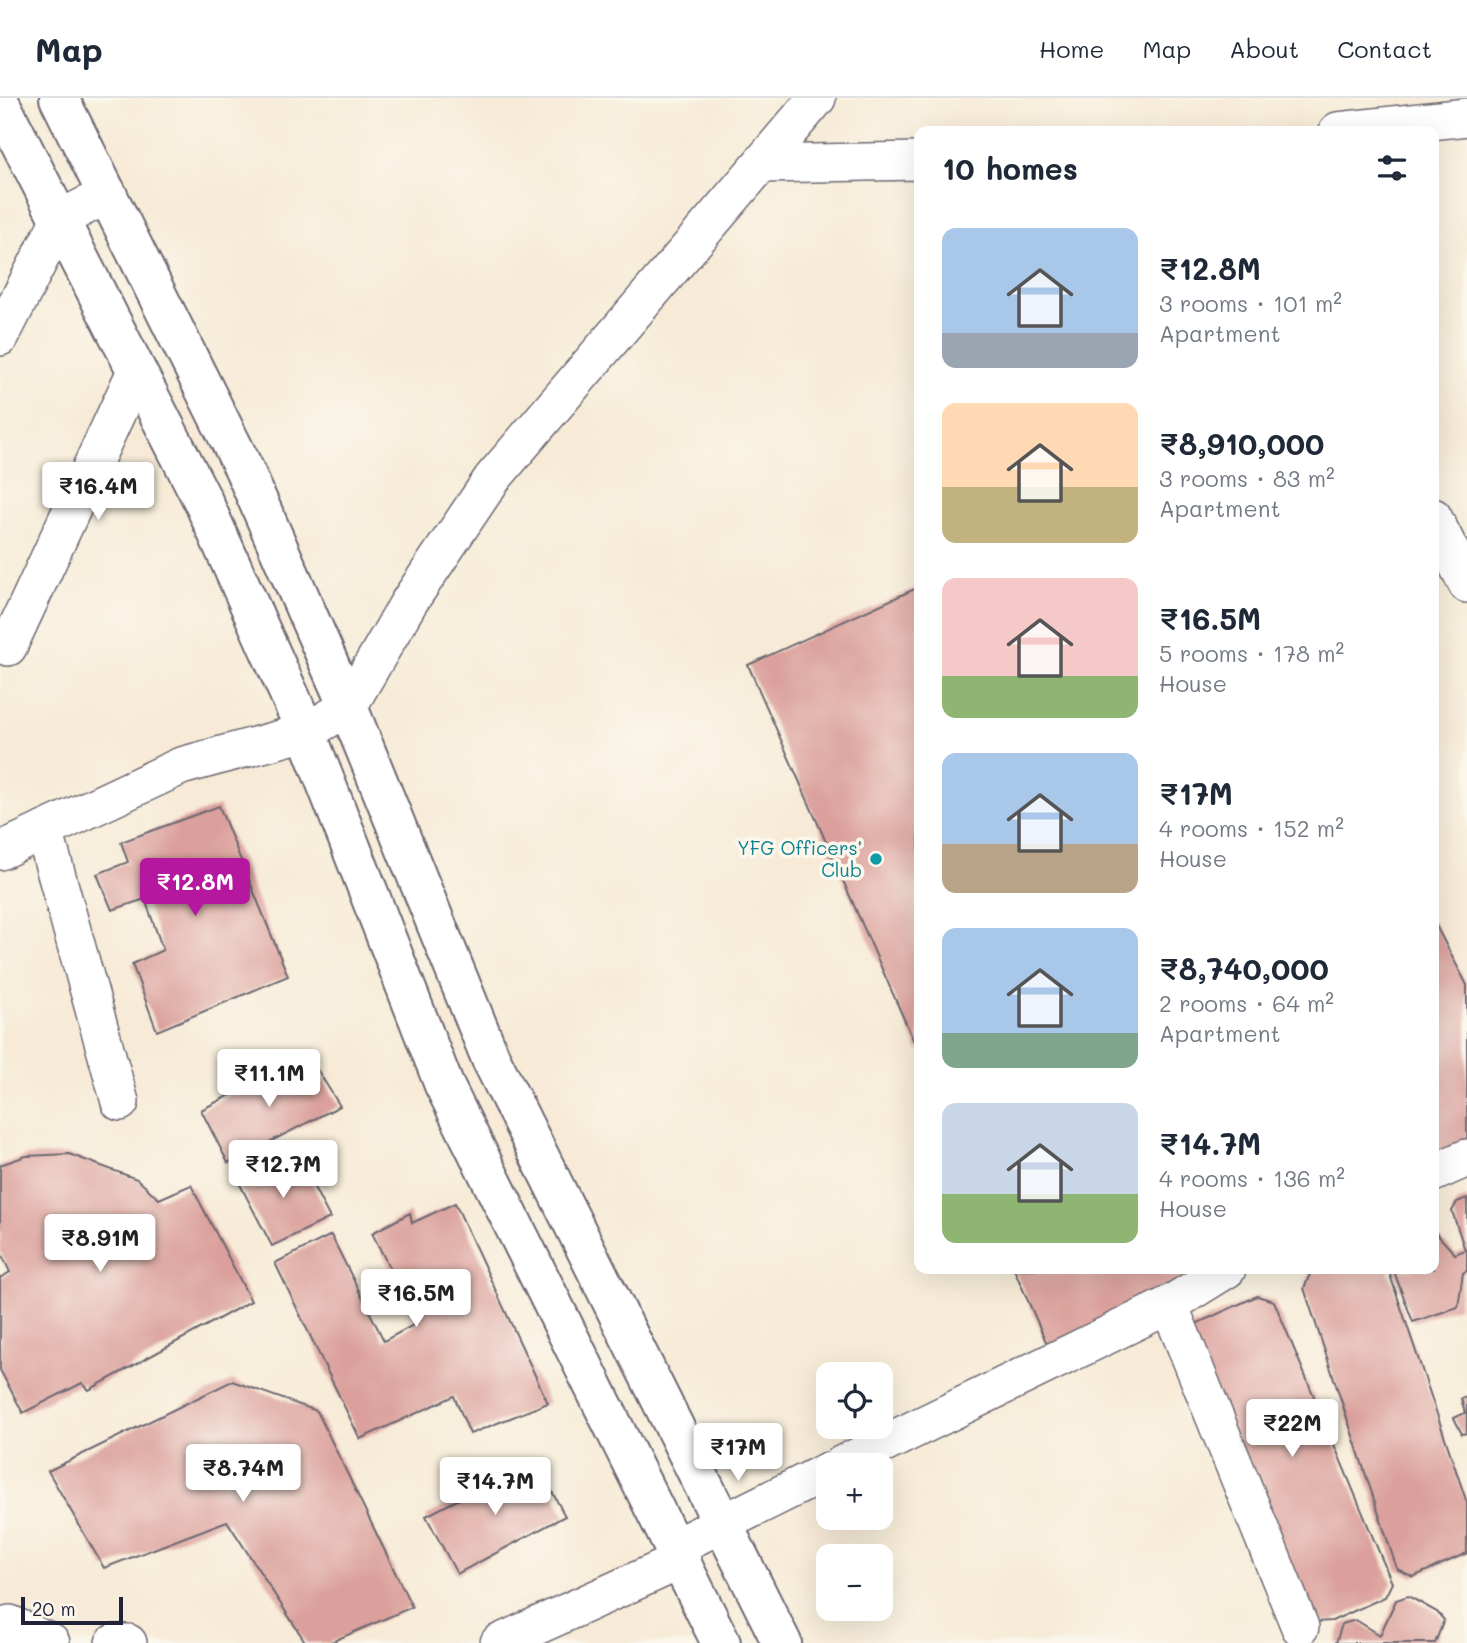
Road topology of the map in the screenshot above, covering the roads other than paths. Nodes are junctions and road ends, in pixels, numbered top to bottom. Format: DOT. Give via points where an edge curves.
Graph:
graph roads {
  1 [pos="59,98"];
  2 [pos="817,98"];
  3 [pos="0,103"];
  4 [pos="1467,117"];
  5 [pos="1384,126"];
  6 [pos="914,161"];
  7 [pos="761,164"];
  8 [pos="108,194"];
  9 [pos="60,219"];
  10 [pos="0,337"];
  11 [pos="136,371"];
  12 [pos="1439,529"];
  13 [pos="1467,584"];
  14 [pos="8,648"];
  15 [pos="348,707"];
  16 [pos="306,732"];
  17 [pos="44,830"];
  18 [pos="0,850"];
  19 [pos="120,1102"];
  20 [pos="1467,1158"];
  21 [pos="1439,1170"];
  22 [pos="1219,1274"];
  23 [pos="1169,1304"];
  24 [pos="865,1453"];
  25 [pos="816,1477"];
  26 [pos="724,1522"];
  27 [pos="678,1553"];
  28 [pos="3,1617"];
  29 [pos="1300,1628"];
  30 [pos="51,1643"];
  31 [pos="114,1643"];
  32 [pos="128,1643"];
  33 [pos="499,1643"];
  34 [pos="721,1643"];
  35 [pos="782,1643"];
  1 -- 8 [label="highway"];
  2 -- 7 [label="street"];
  3 -- 9 [label="highway"];
  4 -- 5 [label="street"];
  6 -- 7 [label="street"];
  7 -- 15 [label="street" via="492,479 409,602"];
  8 -- 9 [label="street"];
  8 -- 15 [label="highway" via="244,469"];
  9 -- 10 [label="street"];
  9 -- 11 [label="highway"];
  11 -- 14 [label="street"];
  11 -- 16 [label="highway" via="202,501"];
  12 -- 13 [label="street"];
  15 -- 16 [label="street"];
  15 -- 26 [label="highway" via="491,1059"];
  16 -- 17 [label="street" via="181,766"];
  16 -- 27 [label="highway" via="444,1085"];
  17 -- 18 [label="street"];
  17 -- 19 [label="street"];
  20 -- 21 [label="street"];
  22 -- 23 [label="street"];
  23 -- 24 [label="street"];
  23 -- 29 [label="street"];
  25 -- 26 [label="street"];
  26 -- 27 [label="street"];
  26 -- 35 [label="highway"];
  27 -- 33 [label="street"];
  27 -- 34 [label="highway"];
  28 -- 30 [label="street"];
  31 -- 32 [label="street"];
}
